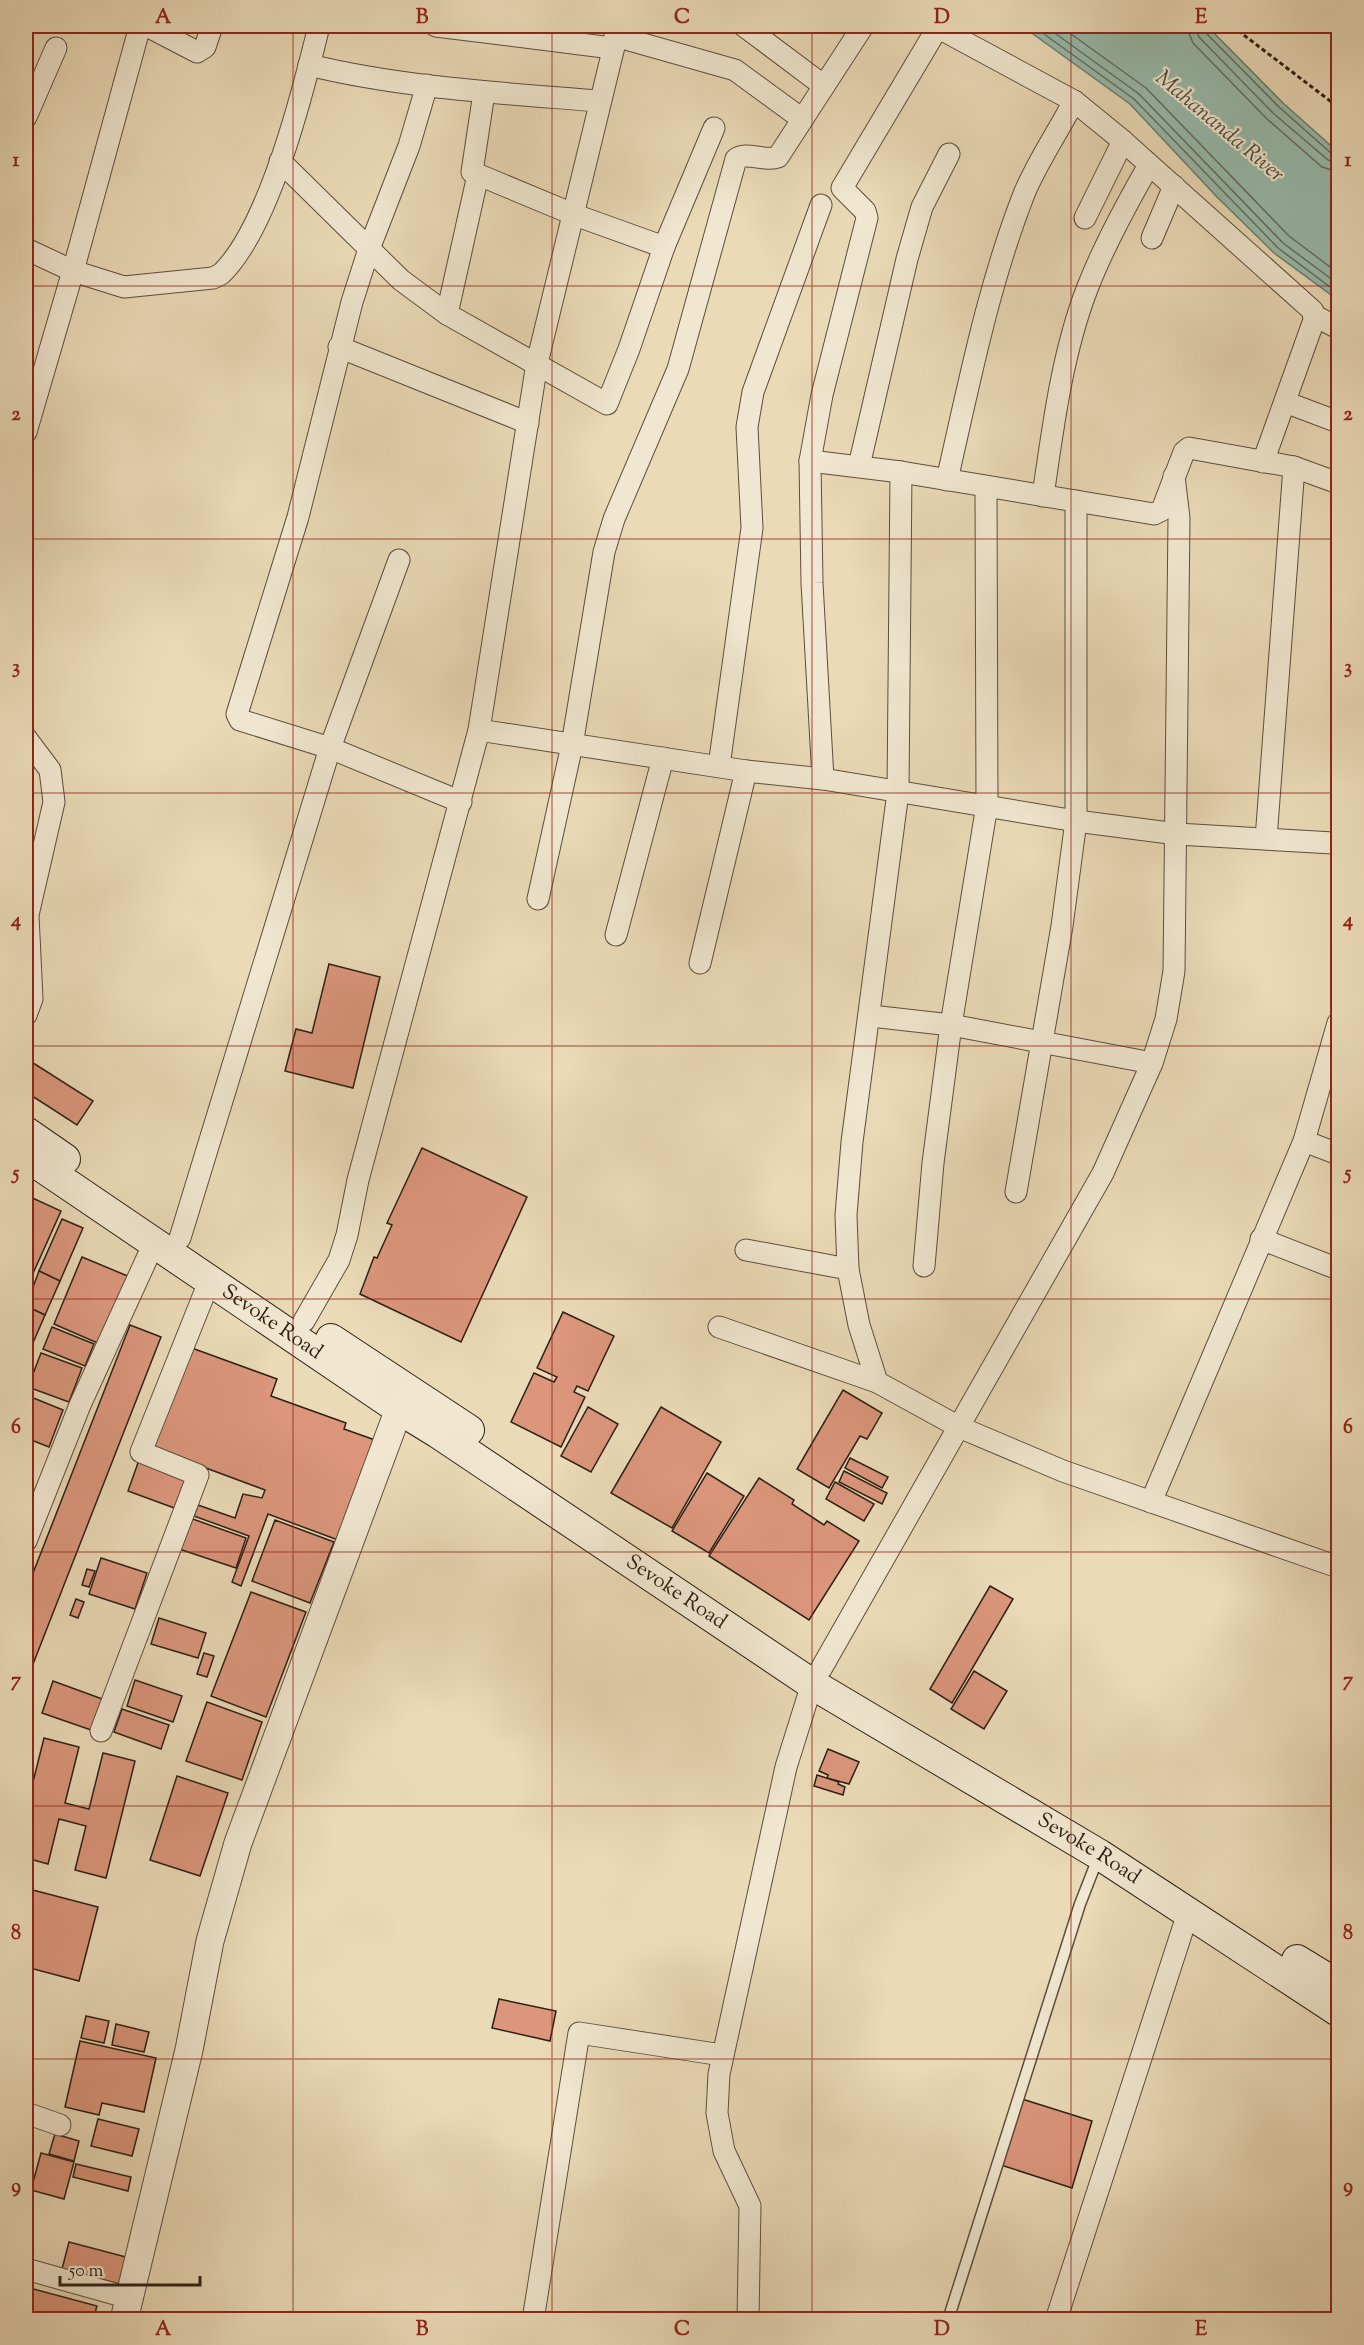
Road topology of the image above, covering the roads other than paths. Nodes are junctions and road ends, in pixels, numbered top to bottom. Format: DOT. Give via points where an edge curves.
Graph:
graph roads {
  1 [pos="140,26"];
  2 [pos="147,26"];
  3 [pos="212,26"];
  4 [pos="319,26"];
  5 [pos="436,26"];
  6 [pos="744,26"];
  7 [pos="862,26"];
  8 [pos="937,26"];
  9 [pos="615,36"];
  10 [pos="56,48"];
  11 [pos="309,66"];
  12 [pos="427,85"];
  13 [pos="824,86"];
  14 [pos="484,93"];
  15 [pos="599,101"];
  16 [pos="1074,101"];
  17 [pos="26,117"];
  18 [pos="802,119"];
  19 [pos="714,128"];
  20 [pos="1123,141"];
  21 [pos="949,154"];
  22 [pos="280,161"];
  23 [pos="1149,165"];
  24 [pos="478,175"];
  25 [pos="1174,186"];
  26 [pos="821,205"];
  27 [pos="575,215"];
  28 [pos="1085,218"];
  29 [pos="1152,238"];
  30 [pos="664,248"];
  31 [pos="26,249"];
  32 [pos="369,249"];
  33 [pos="74,271"];
  34 [pos="447,314"];
  35 [pos="1315,316"];
  36 [pos="1338,328"];
  37 [pos="339,346"];
  38 [pos="537,363"];
  39 [pos="1285,402"];
  40 [pos="1338,422"];
  41 [pos="528,423"];
  42 [pos="26,432"];
  43 [pos="810,461"];
  44 [pos="1263,462"];
  45 [pos="859,466"];
  46 [pos="1294,467"];
  47 [pos="901,472"];
  48 [pos="1174,476"];
  49 [pos="947,480"];
  50 [pos="1338,483"];
  51 [pos="986,487"];
  52 [pos="1043,496"];
  53 [pos="1076,501"];
  54 [pos="399,560"];
  55 [pos="479,730"];
  56 [pos="26,738"];
  57 [pos="572,745"];
  58 [pos="330,748"];
  59 [pos="663,758"];
  60 [pos="719,766"];
  61 [pos="746,771"];
  62 [pos="823,779"];
  63 [pos="898,792"];
  64 [pos="461,802"];
  65 [pos="987,806"];
  66 [pos="1076,821"];
  67 [pos="1177,834"];
  68 [pos="1266,839"];
  69 [pos="1338,846"];
  70 [pos="538,899"];
  71 [pos="616,934"];
  72 [pos="700,963"];
  73 [pos="26,1015"];
  74 [pos="871,1016"];
  75 [pos="1338,1023"];
  76 [pos="951,1026"];
  77 [pos="1042,1042"];
  78 [pos="1152,1063"];
  79 [pos="26,1132"];
  80 [pos="1305,1141"];
  81 [pos="1338,1154"];
  82 [pos="26,1156"];
  83 [pos="1016,1192"];
  84 [pos="1261,1239"];
  85 [pos="167,1240"];
  86 [pos="746,1250"];
  87 [pos="924,1266"];
  88 [pos="848,1269"];
  89 [pos="1338,1269"];
  90 [pos="209,1282"];
  91 [pos="304,1321"];
  92 [pos="719,1327"];
  93 [pos="877,1382"];
  94 [pos="404,1399"];
  95 [pos="959,1427"];
  96 [pos="1151,1502"];
  97 [pos="26,1541"];
  98 [pos="1338,1567"];
  99 [pos="816,1677"];
  100 [pos="102,1731"];
  101 [pos="1100,1855"];
  102 [pos="1188,1913"];
  103 [pos="1338,1985"];
  104 [pos="1338,2011"];
  105 [pos="722,2055"];
  106 [pos="26,2113"];
  107 [pos="60,2125"];
  108 [pos="26,2269"];
  109 [pos="126,2309"];
  110 [pos="533,2319"];
  111 [pos="748,2319"];
  112 [pos="948,2319"];
  113 [pos="1056,2319"];
  1 -- 33 [label="street"];
  2 -- 3 [label="street" via="197,52 205,47"];
  4 -- 11 [label="street"];
  5 -- 9 [label="street"];
  6 -- 13 [label="street"];
  7 -- 13 [label="street"];
  8 -- 16 [label="street"];
  8 -- 43 [label="street" via="843,185 843,192 865,211 867,221 822,395"];
  9 -- 15 [label="street"];
  9 -- 18 [label="street" via="735,70"];
  10 -- 17 [label="street"];
  11 -- 12 [label="street"];
  11 -- 22 [label="street"];
  12 -- 14 [label="street"];
  12 -- 32 [label="street" via="409,146"];
  13 -- 18 [label="street"];
  14 -- 15 [label="street"];
  14 -- 24 [label="street" via="471,169"];
  15 -- 27 [label="street"];
  16 -- 20 [label="street"];
  16 -- 49 [label="street" via="1026,191 993,284"];
  18 -- 57 [label="street" via="775,159 736,159 678,369 614,519 604,552"];
  19 -- 30 [label="street"];
  20 -- 23 [label="street"];
  20 -- 28 [label="street"];
  21 -- 45 [label="street" via="922,207"];
  22 -- 32 [label="street"];
  22 -- 33 [label="street" via="250,234 213,278 135,288 113,286"];
  23 -- 25 [label="street"];
  23 -- 52 [label="street" via="1120,215 1086,291 1056,413"];
  24 -- 27 [label="street"];
  24 -- 34 [label="street"];
  25 -- 29 [label="street"];
  25 -- 35 [label="street"];
  26 -- 60 [label="street" via="753,392 747,428 752,528"];
  27 -- 30 [label="street"];
  27 -- 38 [label="street"];
  30 -- 38 [label="street" via="608,403"];
  31 -- 33 [label="street"];
  32 -- 34 [label="street" via="401,280"];
  32 -- 37 [label="street"];
  33 -- 42 [label="street"];
  34 -- 38 [label="street"];
  35 -- 36 [label="street"];
  35 -- 39 [label="street"];
  37 -- 41 [label="street"];
  37 -- 58 [label="street" via="298,517 237,714 240,720"];
  38 -- 41 [label="street"];
  39 -- 40 [label="street"];
  39 -- 44 [label="street"];
  41 -- 55 [label="street"];
  43 -- 45 [label="street"];
  43 -- 62 [label="street"];
  44 -- 46 [label="street"];
  44 -- 48 [label="street" via="1189,448"];
  45 -- 47 [label="street"];
  46 -- 50 [label="street"];
  46 -- 68 [label="street"];
  47 -- 49 [label="street"];
  47 -- 63 [label="street"];
  48 -- 53 [label="street" via="1157,514"];
  48 -- 67 [label="street" via="1179,518"];
  49 -- 51 [label="street"];
  51 -- 52 [label="street"];
  51 -- 65 [label="street"];
  52 -- 53 [label="street"];
  53 -- 66 [label="street"];
  54 -- 58 [label="street"];
  55 -- 57 [label="street"];
  55 -- 64 [label="street"];
  56 -- 73 [label="street" via="50,770 54,802 28,915 32,999"];
  57 -- 59 [label="street"];
  57 -- 70 [label="street"];
  58 -- 64 [label="street"];
  58 -- 85 [label="street"];
  59 -- 60 [label="street"];
  59 -- 71 [label="street"];
  60 -- 61 [label="street"];
  61 -- 62 [label="street"];
  61 -- 72 [label="street"];
  62 -- 63 [label="street"];
  63 -- 65 [label="street"];
  63 -- 74 [label="street"];
  64 -- 91 [label="street" via="358,1180 347,1235 339,1260"];
  65 -- 66 [label="street"];
  65 -- 76 [label="street"];
  66 -- 67 [label="street"];
  66 -- 77 [label="street"];
  67 -- 68 [label="street"];
  67 -- 78 [label="street" via="1174,971 1166,1019"];
  68 -- 69 [label="street"];
  74 -- 76 [label="street"];
  74 -- 88 [label="street" via="852,1142 846,1215"];
  75 -- 80 [label="street"];
  76 -- 77 [label="street"];
  76 -- 87 [label="street"];
  77 -- 78 [label="street"];
  77 -- 83 [label="street"];
  78 -- 95 [label="street" via="1103,1173"];
  79 -- 85 [label="main road, Sevoke Road"];
  80 -- 81 [label="street"];
  80 -- 84 [label="street"];
  82 -- 85 [label="main road, Sevoke Road"];
  84 -- 89 [label="street"];
  84 -- 96 [label="street"];
  85 -- 90 [label="main road, Sevoke Road"];
  85 -- 91 [label="main road, Sevoke Road"];
  85 -- 97 [label="street" via="80,1405"];
  86 -- 88 [label="street"];
  88 -- 93 [label="street" via="859,1325"];
  90 -- 94 [label="main road, Sevoke Road"];
  90 -- 100 [label="street" via="141,1452 198,1475"];
  91 -- 94 [label="main road, Sevoke Road"];
  92 -- 93 [label="street"];
  93 -- 95 [label="street"];
  94 -- 99 [label="main road, Sevoke Road"];
  94 -- 109 [label="street" via="238,1843 210,1941 189,2050"];
  95 -- 96 [label="street" via="1063,1471"];
  95 -- 99 [label="street"];
  96 -- 98 [label="street"];
  99 -- 101 [label="main road, Sevoke Road"];
  99 -- 103 [label="main road, Sevoke Road"];
  99 -- 105 [label="street" via="786,1767"];
  101 -- 102 [label="main road, Sevoke Road"];
  101 -- 112 [label="lane" via="1080,1904"];
  102 -- 104 [label="main road, Sevoke Road"];
  102 -- 113 [label="street"];
  105 -- 110 [label="street" via="579,2033"];
  105 -- 111 [label="street" via="717,2093 719,2132 750,2206"];
  106 -- 107 [label="street"];
  108 -- 109 [label="street"];
}
